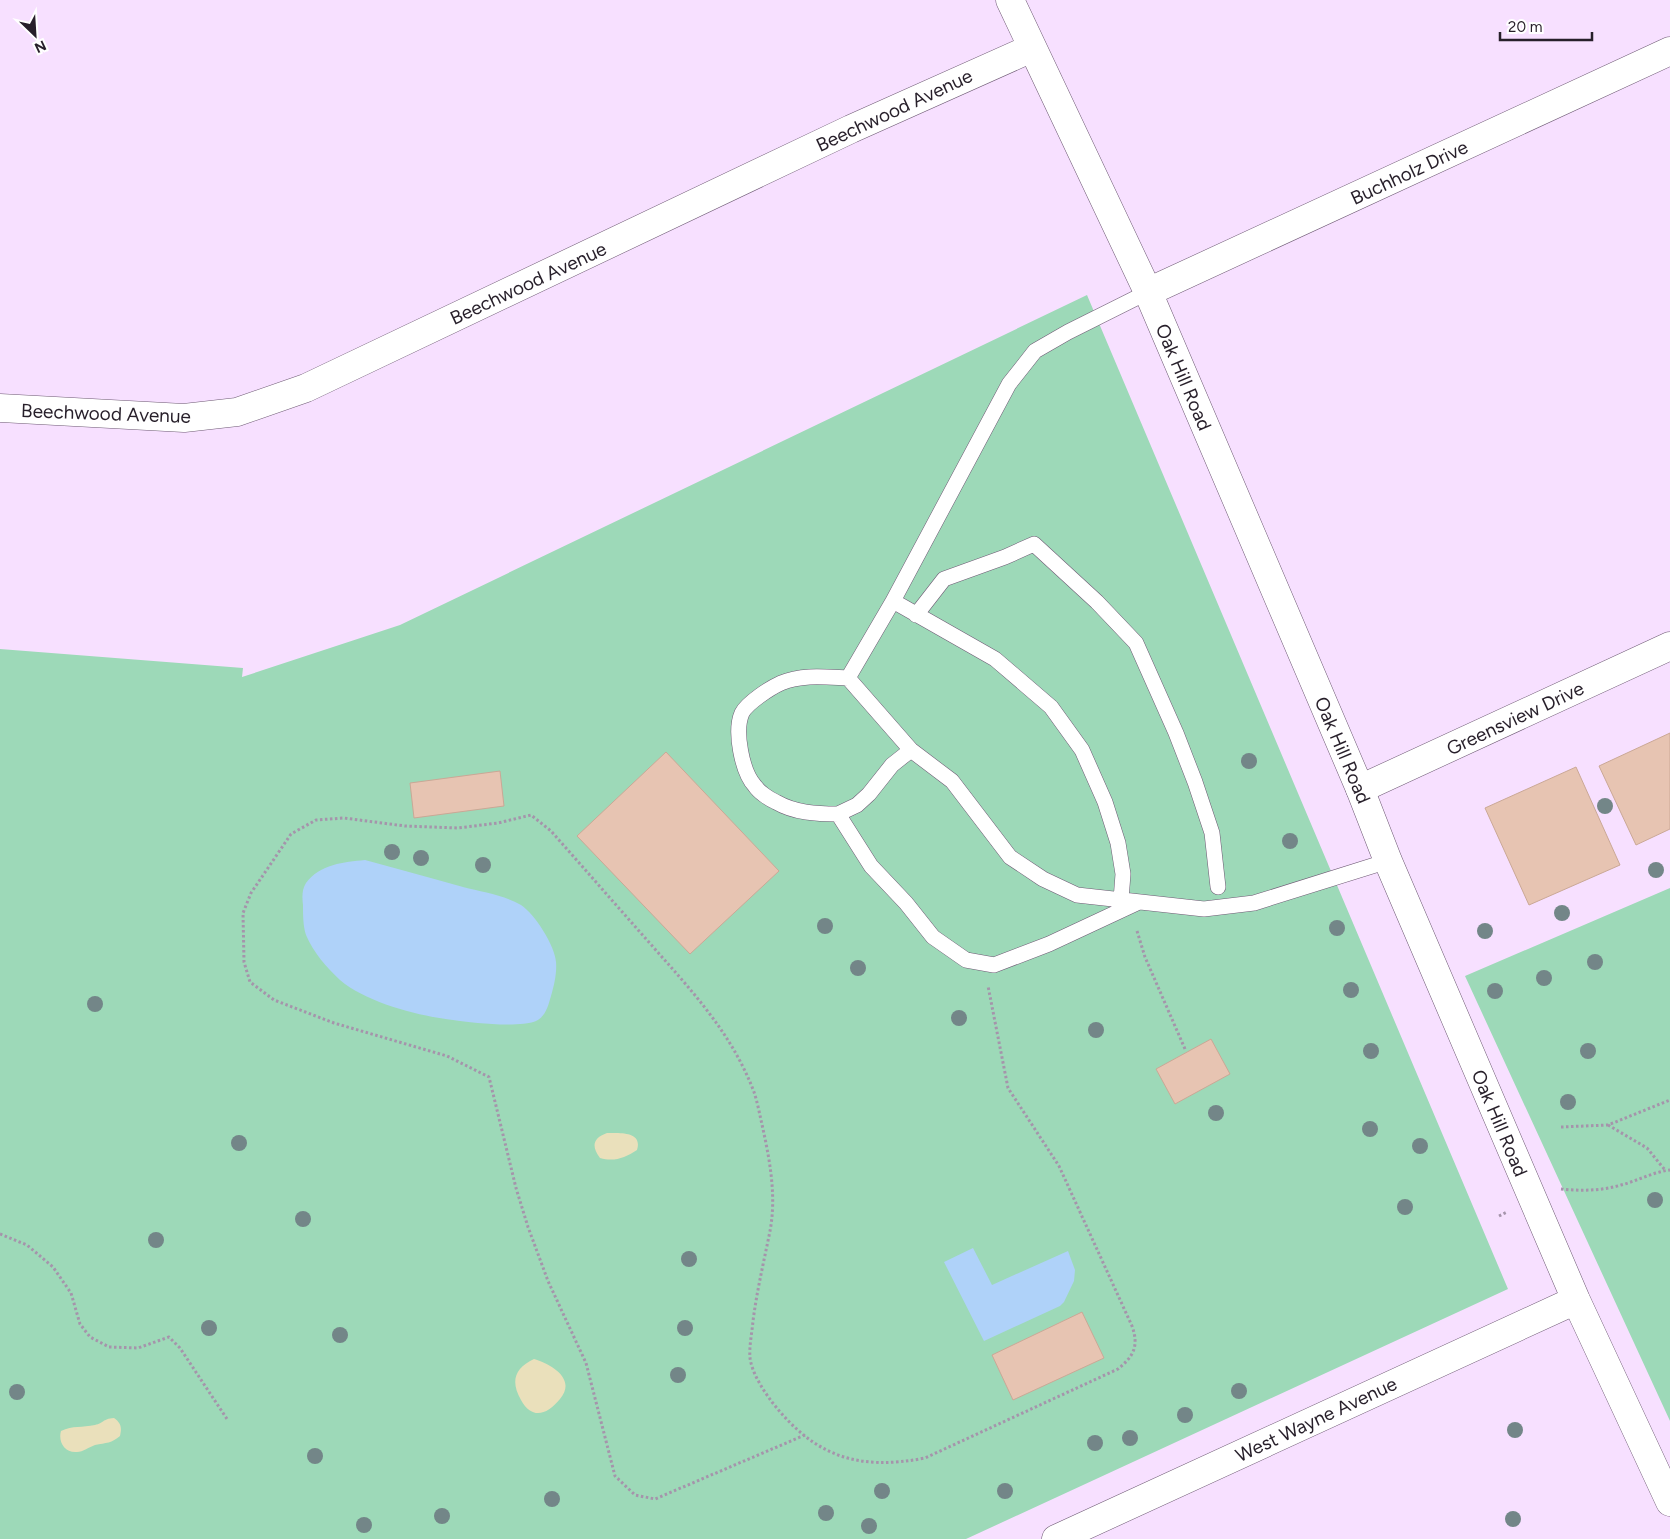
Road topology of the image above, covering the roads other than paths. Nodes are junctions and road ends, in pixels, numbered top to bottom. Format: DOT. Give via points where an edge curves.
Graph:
graph roads {
  1 [pos="1010,0"];
  2 [pos="1032,48"];
  3 [pos="1670,52"];
  4 [pos="1148,292"];
  5 [pos="0,408"];
  6 [pos="893,601"];
  7 [pos="916,615"];
  8 [pos="1670,646"];
  9 [pos="848,678"];
  10 [pos="911,750"];
  11 [pos="1360,789"];
  12 [pos="838,814"];
  13 [pos="1388,861"];
  14 [pos="1218,887"];
  15 [pos="1121,900"];
  16 [pos="1139,902"];
  17 [pos="1576,1300"];
  18 [pos="1670,1502"];
  19 [pos="1056,1539"];
  1 -- 2 [label="street, Oak Hill Road"];
  2 -- 4 [label="street, Oak Hill Road"];
  2 -- 5 [label="street, Beechwood Avenue" via="851,129 306,388 246,409 184,418"];
  3 -- 4 [label="street, Buchholz Drive"];
  4 -- 6 [label="lane" via="1035,350 1009,384"];
  4 -- 11 [label="street, Oak Hill Road"];
  6 -- 7 [label="lane"];
  6 -- 9 [label="lane"];
  7 -- 14 [label="lane" via="944,579 1034,544 1097,602 1136,644 1195,782 1212,833"];
  7 -- 15 [label="lane" via="995,659 1051,706 1082,750 1105,802 1123,874"];
  8 -- 11 [label="street, Greensview Drive"];
  9 -- 10 [label="lane"];
  9 -- 12 [label="lane" via="813,676 781,683 759,696 742,713 738,733 745,768 754,786 774,802 795,810"];
  10 -- 12 [label="lane" via="892,765 857,805"];
  10 -- 15 [label="lane" via="952,781 1010,857 1043,879 1077,895"];
  11 -- 13 [label="street, Oak Hill Road"];
  12 -- 16 [label="lane" via="871,866 906,902 933,937 966,960 994,965 1049,944"];
  13 -- 16 [label="lane" via="1254,903 1204,909"];
  13 -- 17 [label="street, Oak Hill Road"];
  15 -- 16 [label="lane"];
  17 -- 18 [label="street, Oak Hill Road"];
  17 -- 19 [label="street, West Wayne Avenue"];
}
